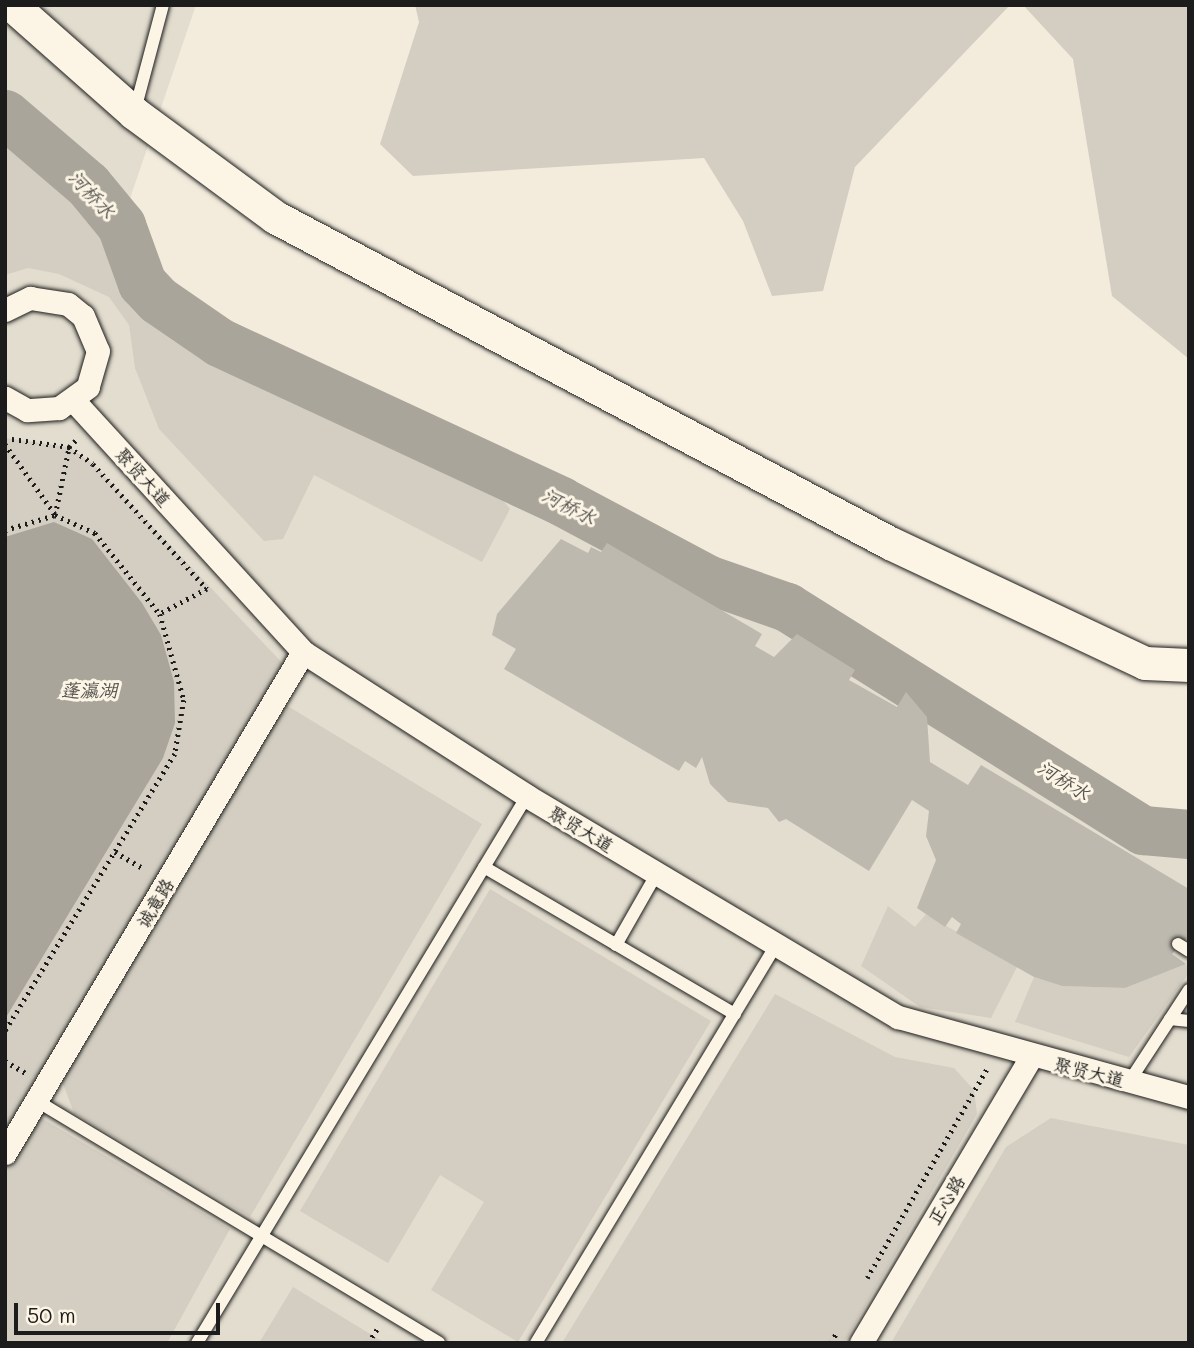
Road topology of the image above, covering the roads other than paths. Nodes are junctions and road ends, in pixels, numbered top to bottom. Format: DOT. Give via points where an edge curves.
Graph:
graph roads {
  1 [pos="12,5"];
  2 [pos="163,5"];
  3 [pos="134,113"];
  4 [pos="5,310"];
  5 [pos="5,398"];
  6 [pos="74,401"];
  7 [pos="303,652"];
  8 [pos="1189,665"];
  9 [pos="527,796"];
  10 [pos="484,867"];
  11 [pos="656,875"];
  12 [pos="617,945"];
  13 [pos="775,947"];
  14 [pos="1189,990"];
  15 [pos="735,1014"];
  16 [pos="1170,1019"];
  17 [pos="1189,1021"];
  18 [pos="1031,1058"];
  19 [pos="1129,1082"];
  20 [pos="1189,1097"];
  21 [pos="37,1101"];
  22 [pos="5,1153"];
  23 [pos="262,1235"];
  24 [pos="197,1343"];
  25 [pos="439,1343"];
  26 [pos="536,1343"];
  27 [pos="862,1343"];
  1 -- 3 [label="street"];
  2 -- 3 [label="lane"];
  3 -- 8 [label="street" via="275,217 630,408 890,543 1145,663"];
  4 -- 6 [label="street" via="30,298 49,298 83,316 98,351 88,387"];
  5 -- 6 [label="street" via="43,412"];
  6 -- 7 [label="street, 聚贤大道"];
  7 -- 9 [label="street, 聚贤大道"];
  7 -- 21 [label="street, 诚意路"];
  9 -- 10 [label="lane"];
  9 -- 11 [label="street, 聚贤大道"];
  10 -- 12 [label="lane"];
  10 -- 23 [label="lane"];
  11 -- 12 [label="lane"];
  11 -- 13 [label="street, 聚贤大道"];
  12 -- 15 [label="lane"];
  13 -- 15 [label="lane"];
  13 -- 18 [label="street, 聚贤大道" via="898,1017"];
  14 -- 16 [label="lane"];
  15 -- 26 [label="lane"];
  16 -- 17 [label="lane"];
  16 -- 19 [label="lane"];
  18 -- 19 [label="street, 聚贤大道"];
  18 -- 27 [label="street, 正心路"];
  19 -- 20 [label="street, 聚贤大道"];
  21 -- 22 [label="street, 诚意路"];
  21 -- 23 [label="lane"];
  23 -- 24 [label="lane"];
  23 -- 25 [label="lane"];
}
